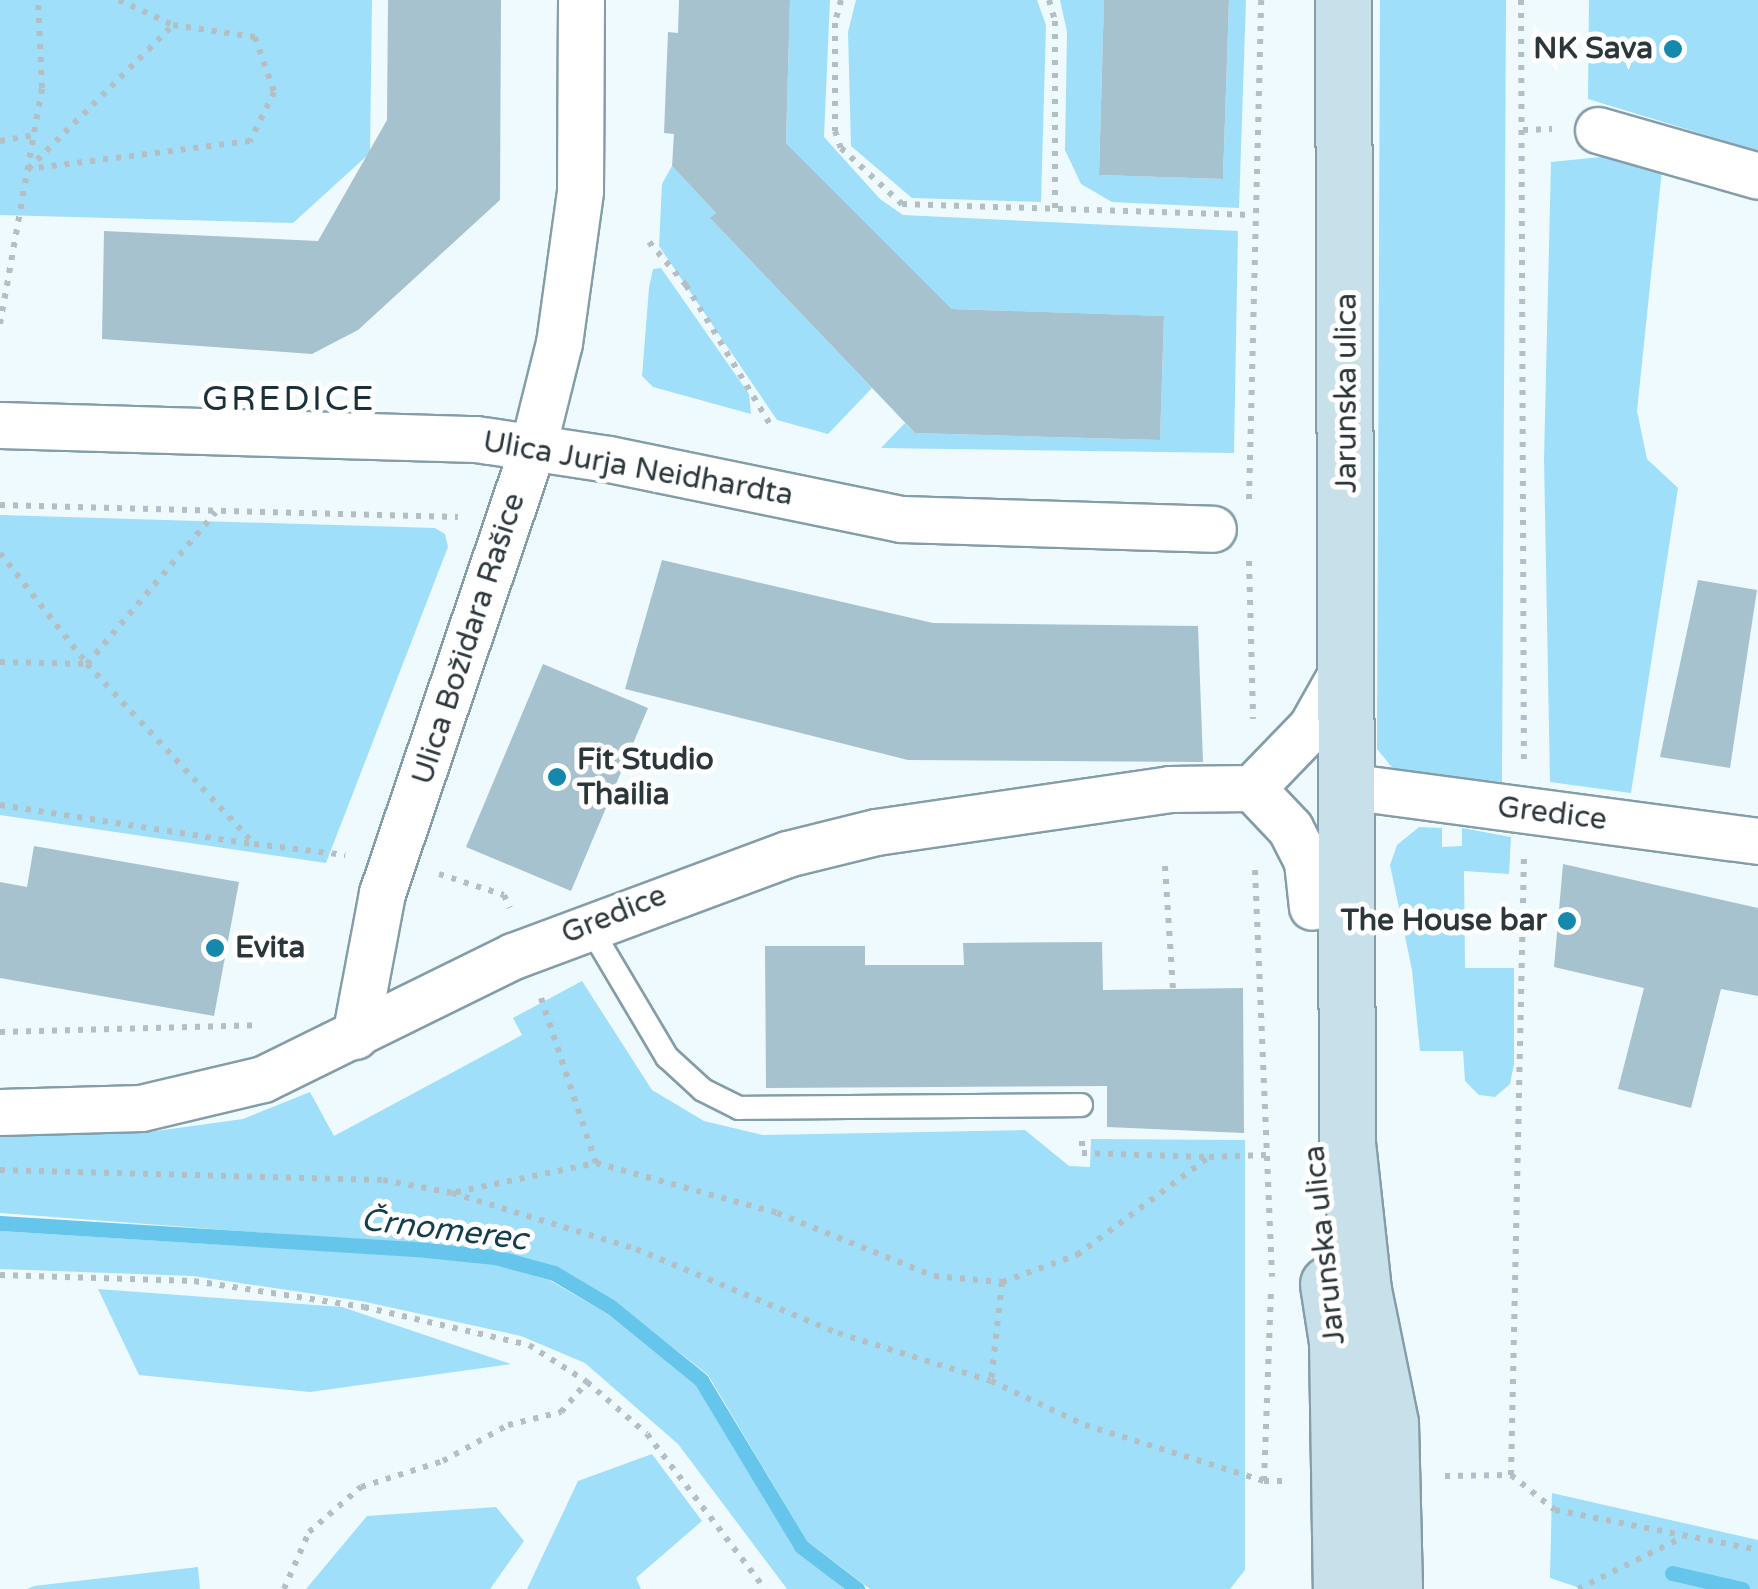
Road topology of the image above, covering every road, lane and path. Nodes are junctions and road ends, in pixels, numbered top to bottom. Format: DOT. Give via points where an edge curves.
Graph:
graph roads {
  1 [pos="38,0"];
  2 [pos="119,0"];
  3 [pos="581,0"];
  4 [pos="841,0"];
  5 [pos="1049,0"];
  6 [pos="1261,0"];
  7 [pos="1343,0"];
  8 [pos="1521,0"];
  9 [pos="173,25"];
  10 [pos="1598,130"];
  11 [pos="33,136"];
  12 [pos="0,141"];
  13 [pos="28,169"];
  14 [pos="1758,176"];
  15 [pos="1055,210"];
  16 [pos="1253,215"];
  17 [pos="649,242"];
  18 [pos="0,324"];
  19 [pos="0,425"];
  20 [pos="772,428"];
  21 [pos="532,447"];
  22 [pos="0,505"];
  23 [pos="216,511"];
  24 [pos="1237,528"];
  25 [pos="457,530"];
  26 [pos="0,553"];
  27 [pos="0,662"];
  28 [pos="1347,662"];
  29 [pos="88,664"];
  30 [pos="1253,728"];
  31 [pos="1524,776"];
  32 [pos="1346,786"];
  33 [pos="1252,788"];
  34 [pos="0,806"];
  35 [pos="348,836"];
  36 [pos="1524,839"];
  37 [pos="1758,841"];
  38 [pos="254,844"];
  39 [pos="341,855"];
  40 [pos="354,855"];
  41 [pos="1254,859"];
  42 [pos="1165,866"];
  43 [pos="434,872"];
  44 [pos="340,873"];
  45 [pos="1312,907"];
  46 [pos="588,924"];
  47 [pos="518,928"];
  48 [pos="538,988"];
  49 [pos="1173,989"];
  50 [pos="269,1024"];
  51 [pos="0,1032"];
  52 [pos="356,1036"];
  53 [pos="1081,1105"];
  54 [pos="0,1112"];
  55 [pos="1266,1156"];
  56 [pos="1209,1158"];
  57 [pos="596,1163"];
  58 [pos="0,1170"];
  59 [pos="452,1193"];
  60 [pos="0,1275"];
  61 [pos="1002,1282"];
  62 [pos="992,1381"];
  63 [pos="587,1382"];
  64 [pos="1511,1475"];
  65 [pos="1440,1476"];
  66 [pos="1289,1480"];
  67 [pos="1264,1481"];
  68 [pos="1683,1537"];
  69 [pos="1758,1550"];
  70 [pos="284,1589"];
  71 [pos="765,1589"];
  72 [pos="1340,1589"];
  73 [pos="1394,1589"];
  74 [pos="1578,1589"];
  1 -- 11 [label="path" via="42,88"];
  2 -- 9 [label="path"];
  3 -- 21 [label="street, Ulica Božidara Rašice" via="574,255"];
  4 -- 15 [label="path" via="835,131 841,148 884,192 919,209"];
  5 -- 15 [label="path" via="1055,20"];
  6 -- 16 [label="path"];
  7 -- 28 [label="street, Jarunska ulica"];
  8 -- 31 [label="path"];
  9 -- 13 [label="path"];
  9 -- 13 [label="path" via="255,37 274,92 250,141"];
  10 -- 14 [label="street"];
  11 -- 12 [label="path"];
  11 -- 13 [label="path"];
  13 -- 18 [label="path"];
  15 -- 16 [label="path"];
  16 -- 24 [label="path"];
  17 -- 20 [label="path" via="686,286"];
  19 -- 21 [label="street, Ulica Jurja Neidhardta" via="274,430"];
  21 -- 24 [label="street, Ulica Jurja Neidhardta" via="902,519"];
  21 -- 52 [label="street, Ulica Božidara Rašice" via="382,894"];
  22 -- 23 [label="path"];
  23 -- 25 [label="path" via="458,516"];
  23 -- 29 [label="path"];
  24 -- 30 [label="path"];
  26 -- 29 [label="path"];
  27 -- 29 [label="path"];
  28 -- 32 [label="street, Jarunska ulica"];
  28 -- 33 [label="street" via="1311,726"];
  29 -- 38 [label="path"];
  32 -- 37 [label="street, Gredice"];
  32 -- 45 [label="street, Jarunska ulica"];
  32 -- 73 [label="street, Jarunska ulica" via="1347,1142 1363,1290 1390,1423"];
  33 -- 45 [label="street" via="1298,844"];
  33 -- 46 [label="street, Gredice" via="1170,789 876,832 715,876"];
  34 -- 38 [label="path"];
  35 -- 39 [label="path"];
  36 -- 64 [label="path"];
  38 -- 39 [label="path"];
  39 -- 40 [label="path"];
  39 -- 44 [label="path"];
  41 -- 55 [label="path"];
  42 -- 49 [label="path"];
  43 -- 47 [label="path" via="504,895"];
  45 -- 72 [label="street, Jarunska ulica" via="1313,1188 1337,1342"];
  46 -- 52 [label="street, Gredice"];
  46 -- 53 [label="lane" via="667,1057 704,1090 739,1108"];
  48 -- 57 [label="path"];
  50 -- 51 [label="path"];
  52 -- 54 [label="street, Gredice" via="205,1098 141,1108"];
  53 -- 56 [label="path" via="1082,1153"];
  55 -- 56 [label="path"];
  55 -- 67 [label="path" via="1272,1272"];
  56 -- 61 [label="path" via="1076,1255"];
  57 -- 59 [label="path"];
  57 -- 61 [label="path" via="777,1213 934,1276"];
  58 -- 59 [label="path" via="384,1180"];
  59 -- 62 [label="path" via="636,1249 838,1334"];
  60 -- 63 [label="path" via="194,1281 364,1307 529,1344"];
  61 -- 62 [label="path"];
  62 -- 67 [label="path" via="1086,1426"];
  63 -- 70 [label="path" via="562,1412 508,1426 443,1461 361,1488 310,1532"];
  63 -- 71 [label="path" via="646,1434"];
  64 -- 65 [label="path"];
  64 -- 68 [label="path" via="1555,1510"];
  66 -- 67 [label="path"];
  68 -- 69 [label="path"];
  68 -- 74 [label="path"];
}
